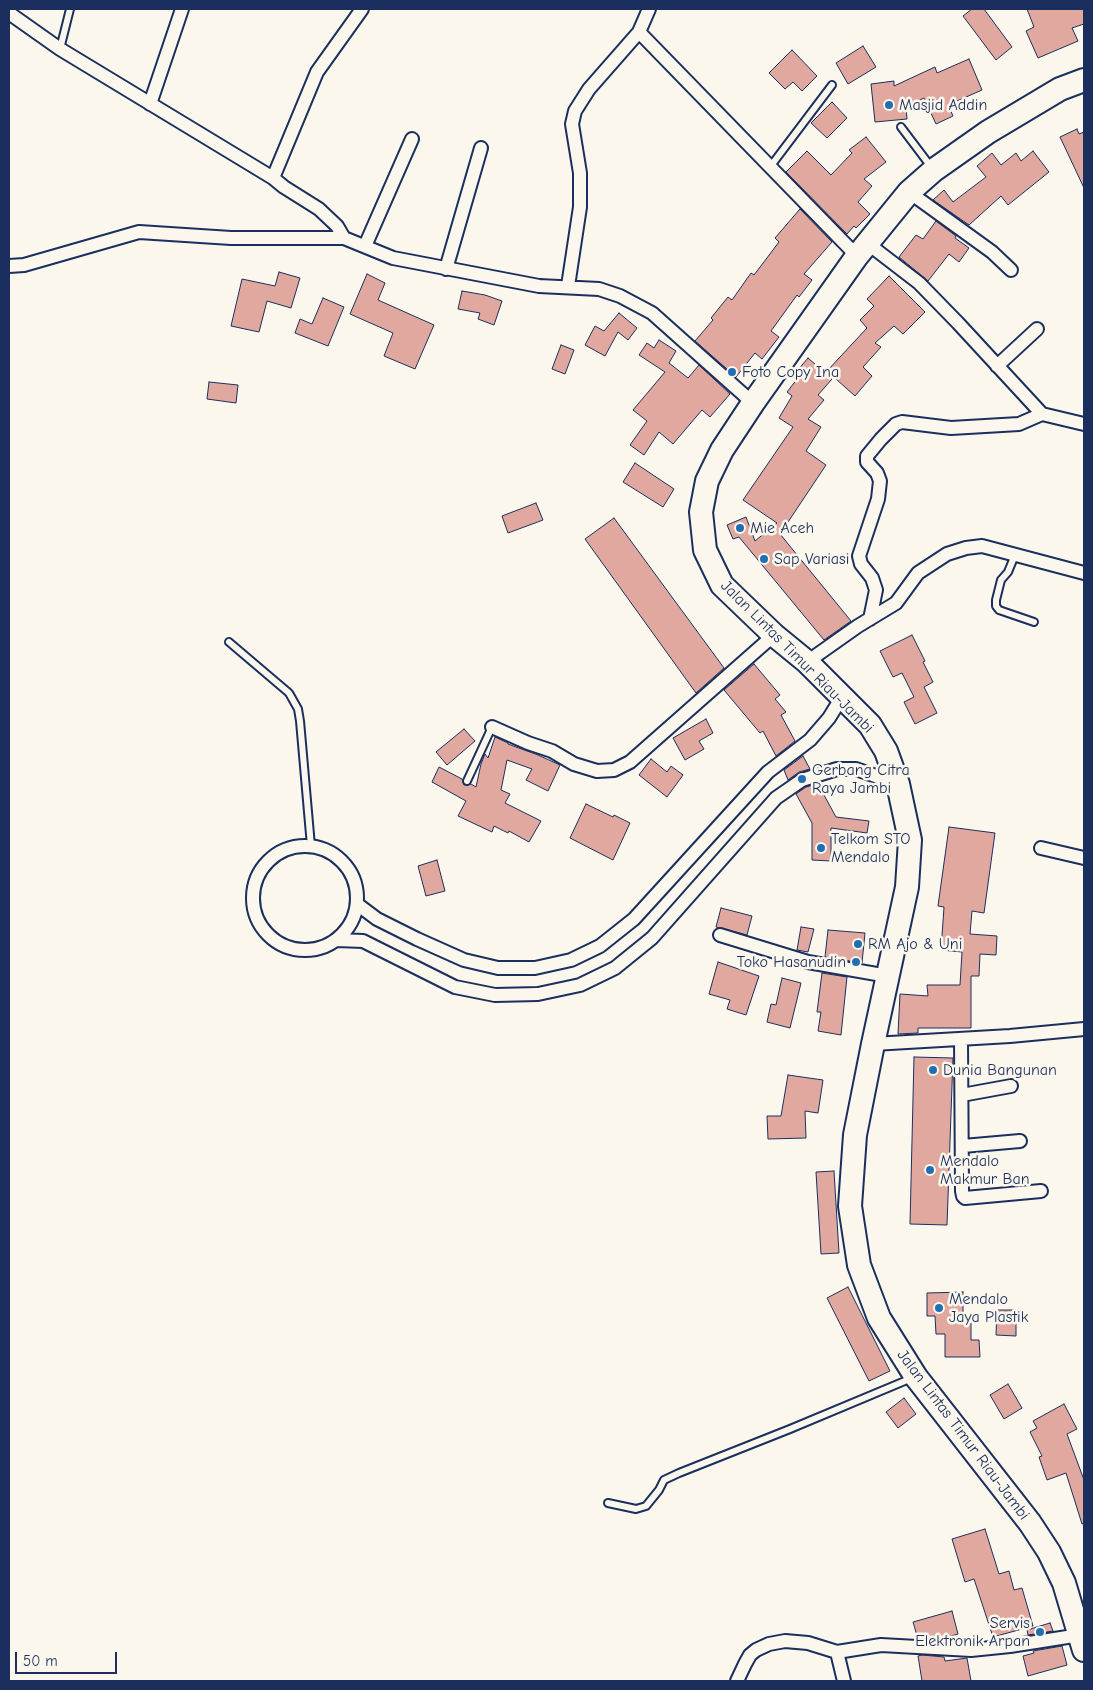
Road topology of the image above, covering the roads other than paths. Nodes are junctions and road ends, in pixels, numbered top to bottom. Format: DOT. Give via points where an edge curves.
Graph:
graph roads {
  1 [pos="70,9"];
  2 [pos="182,9"];
  3 [pos="362,9"];
  4 [pos="649,9"];
  5 [pos="9,13"];
  6 [pos="638,32"];
  7 [pos="60,49"];
  8 [pos="1084,80"];
  9 [pos="832,85"];
  10 [pos="150,104"];
  11 [pos="901,127"];
  12 [pos="412,139"];
  13 [pos="482,148"];
  14 [pos="770,167"];
  15 [pos="934,170"];
  16 [pos="273,178"];
  17 [pos="908,192"];
  18 [pos="344,238"];
  19 [pos="365,246"];
  20 [pos="862,250"];
  21 [pos="9,266"];
  22 [pos="446,269"];
  23 [pos="1011,270"];
  24 [pos="568,286"];
  25 [pos="1037,329"];
  26 [pos="997,366"];
  27 [pos="753,403"];
  28 [pos="1042,414"];
  29 [pos="1084,424"];
  30 [pos="1015,555"];
  31 [pos="1084,573"];
  32 [pos="870,619"];
  33 [pos="1034,622"];
  34 [pos="774,635"];
  35 [pos="229,642"];
  36 [pos="807,662"];
  37 [pos="842,698"];
  38 [pos="492,727"];
  39 [pos="466,781"];
  40 [pos="898,784"];
  41 [pos="312,846"];
  42 [pos="1041,848"];
  43 [pos="1084,858"];
  44 [pos="357,904"];
  45 [pos="720,935"];
  46 [pos="337,940"];
  47 [pos="888,976"];
  48 [pos="1084,1029"];
  49 [pos="961,1040"];
  50 [pos="873,1044"];
  51 [pos="1011,1086"];
  52 [pos="962,1095"];
  53 [pos="1020,1141"];
  54 [pos="963,1146"];
  55 [pos="1041,1191"];
  56 [pos="916,1377"];
  57 [pos="608,1503"];
  58 [pos="1082,1642"];
  59 [pos="837,1652"];
  60 [pos="737,1681"];
  61 [pos="844,1681"];
  1 -- 7 [label="lane"];
  2 -- 10 [label="street"];
  3 -- 16 [label="street" via="317,72"];
  4 -- 6 [label="street"];
  5 -- 7 [label="street"];
  6 -- 14 [label="street"];
  6 -- 24 [label="street" via="589,89 575,111 572,124 580,173 580,207"];
  7 -- 10 [label="street"];
  8 -- 15 [label="highway, Jalan Lintas Timur Riau-Jambi" via="1060,89 988,132"];
  9 -- 14 [label="lane"];
  10 -- 16 [label="street"];
  11 -- 15 [label="lane"];
  12 -- 19 [label="street"];
  13 -- 22 [label="street"];
  14 -- 20 [label="street"];
  15 -- 17 [label="highway, Jalan Lintas Timur Riau-Jambi"];
  16 -- 18 [label="street" via="319,209 337,226"];
  17 -- 20 [label="highway, Jalan Lintas Timur Riau-Jambi"];
  17 -- 23 [label="street" via="992,252"];
  18 -- 19 [label="street"];
  18 -- 21 [label="street" via="231,238 139,232 24,265"];
  19 -- 22 [label="street" via="392,258"];
  20 -- 26 [label="street" via="919,283"];
  20 -- 27 [label="highway, Jalan Lintas Timur Riau-Jambi"];
  22 -- 24 [label="street" via="539,286"];
  24 -- 27 [label="street" via="613,293 652,313"];
  25 -- 26 [label="street"];
  26 -- 28 [label="street"];
  27 -- 34 [label="highway, Jalan Lintas Timur Riau-Jambi" via="722,450 707,481 701,512 705,550 722,585"];
  28 -- 29 [label="street"];
  28 -- 32 [label="street" via="1019,424 951,428 902,422 881,439 867,456 867,462 880,480 878,499 859,556 876,590"];
  30 -- 31 [label="street"];
  30 -- 32 [label="street" via="982,546 947,554 918,573 896,603"];
  30 -- 33 [label="lane" via="1001,580 996,606 999,610"];
  32 -- 36 [label="street"];
  34 -- 36 [label="highway, Jalan Lintas Timur Riau-Jambi"];
  34 -- 38 [label="street" via="630,762 614,770 597,771 574,764 552,751"];
  35 -- 41 [label="lane" via="289,693 298,709"];
  36 -- 37 [label="highway, Jalan Lintas Timur Riau-Jambi"];
  37 -- 40 [label="highway, Jalan Lintas Timur Riau-Jambi" via="870,725 886,751"];
  37 -- 44 [label="street" via="810,740 768,772 634,919 600,946 571,960 535,968 498,968 464,960 377,919"];
  38 -- 39 [label="lane"];
  40 -- 46 [label="street" via="856,768 837,769 802,780 776,798 652,938 615,968 580,985 538,994 495,995 455,987 363,941"];
  40 -- 47 [label="highway, Jalan Lintas Timur Riau-Jambi" via="910,840 907,887"];
  41 -- 44 [label="street" via="331,852 346,866 356,884"];
  41 -- 46 [label="street" via="291,847 273,856 259,872 253,891 254,912 264,930 279,944 299,950 319,949"];
  42 -- 43 [label="street"];
  44 -- 46 [label="street" via="351,924"];
  45 -- 47 [label="street" via="808,962"];
  47 -- 50 [label="highway, Jalan Lintas Timur Riau-Jambi"];
  48 -- 49 [label="street"];
  49 -- 50 [label="street"];
  49 -- 52 [label="street"];
  50 -- 56 [label="highway, Jalan Lintas Timur Riau-Jambi" via="855,1135 850,1206 859,1266 879,1318"];
  51 -- 52 [label="street"];
  52 -- 54 [label="street"];
  53 -- 54 [label="street"];
  54 -- 55 [label="street" via="962,1191 965,1198"];
  56 -- 57 [label="lane" via="664,1480 646,1506 636,1509"];
  56 -- 58 [label="highway, Jalan Lintas Timur Riau-Jambi" via="1049,1552 1064,1583"];
  58 -- 59 [label="street" via="971,1650 881,1645"];
  59 -- 60 [label="street" via="808,1643 785,1641 769,1644 750,1655"];
  59 -- 61 [label="street"];
}
